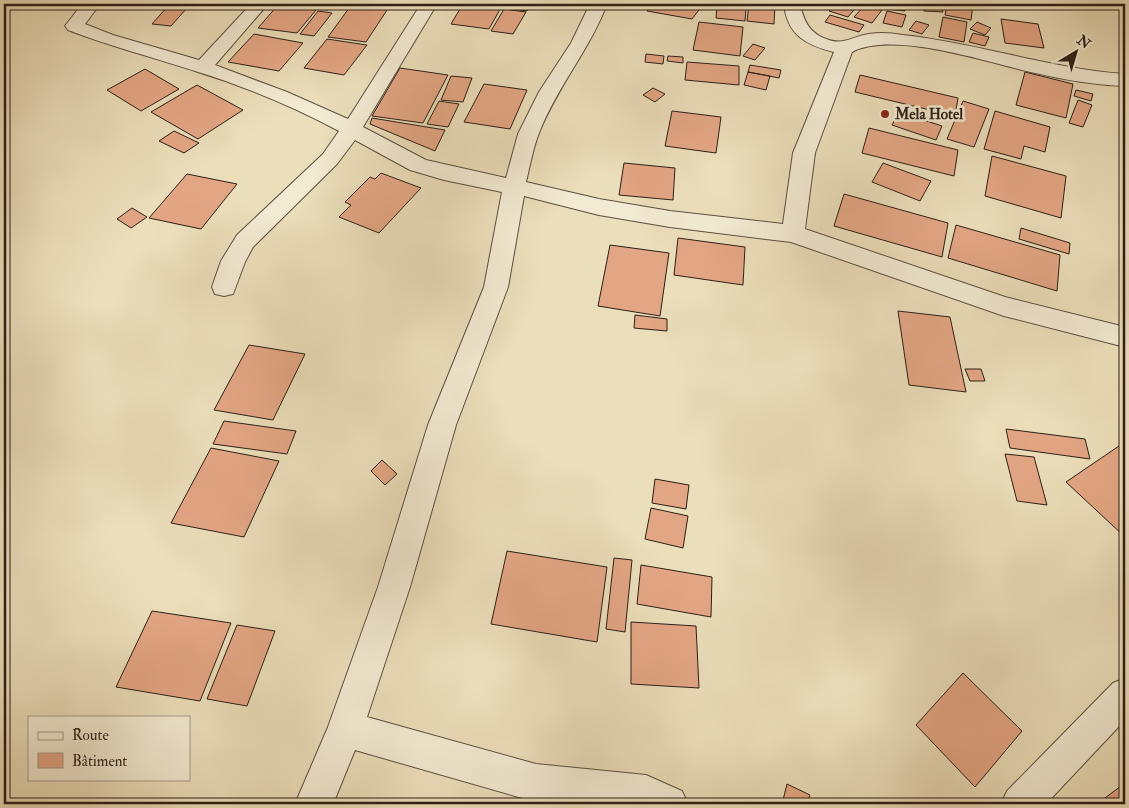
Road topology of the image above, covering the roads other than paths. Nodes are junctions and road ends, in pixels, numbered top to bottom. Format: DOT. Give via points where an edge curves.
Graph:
graph roads {
  1 [pos="91,4"];
  2 [pos="260,4"];
  3 [pos="429,4"];
  4 [pos="598,4"];
  5 [pos="792,4"];
  6 [pos="844,49"];
  7 [pos="203,67"];
  8 [pos="1125,80"];
  9 [pos="351,130"];
  10 [pos="514,188"];
  11 [pos="793,234"];
  12 [pos="224,288"];
  13 [pos="1125,337"];
  14 [pos="1125,695"];
  15 [pos="345,729"];
  16 [pos="314,804"];
  17 [pos="669,804"];
  18 [pos="1020,804"];
  1 -- 7 [label="street" via="74,26"];
  2 -- 7 [label="street"];
  3 -- 9 [label="street"];
  4 -- 10 [label="street" via="580,43 549,92 528,134"];
  5 -- 6 [label="street" via="799,29 807,37"];
  6 -- 8 [label="street" via="876,38 908,40 1067,73"];
  6 -- 11 [label="street" via="804,153"];
  7 -- 9 [label="street" via="323,114"];
  9 -- 10 [label="street" via="418,165"];
  9 -- 12 [label="street" via="330,159 244,241"];
  10 -- 11 [label="street" via="617,210"];
  10 -- 15 [label="street" via="496,287 442,425 412,530"];
  11 -- 13 [label="street" via="1004,306"];
  14 -- 18 [label="street"];
  15 -- 16 [label="street"];
  15 -- 17 [label="street" via="536,783 646,794"];
}
